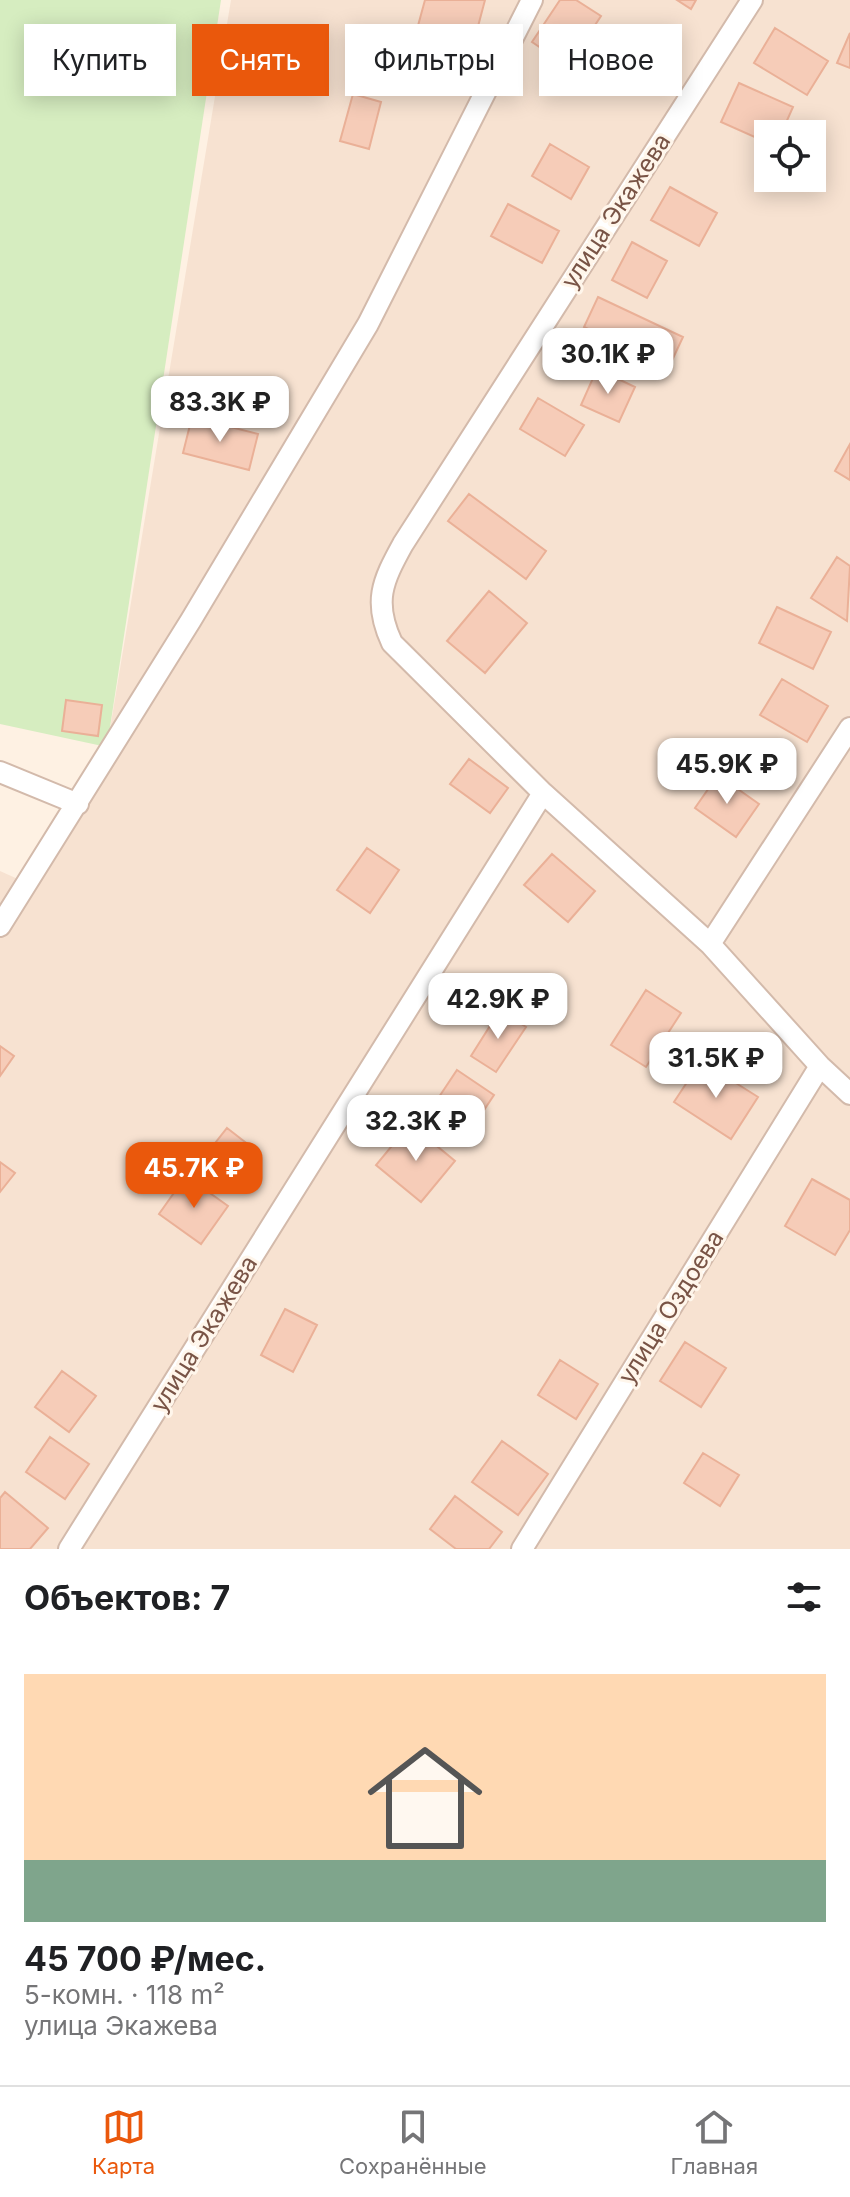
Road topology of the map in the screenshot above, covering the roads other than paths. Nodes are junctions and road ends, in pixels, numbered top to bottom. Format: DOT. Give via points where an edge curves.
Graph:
graph roads {
  1 [pos="532,0"];
  2 [pos="752,0"];
  3 [pos="850,728"];
  4 [pos="0,772"];
  5 [pos="543,793"];
  6 [pos="78,804"];
  7 [pos="0,926"];
  8 [pos="710,944"];
  9 [pos="820,1066"];
  10 [pos="850,1094"];
  11 [pos="69,1549"];
  12 [pos="522,1549"];
  1 -- 6 [label="street" via="368,324"];
  2 -- 5 [label="street, улица Экажева" via="386,576 379,617 392,643"];
  3 -- 8 [label="street"];
  4 -- 6 [label="street"];
  5 -- 8 [label="street, улица Экажева"];
  5 -- 11 [label="street, улица Экажева"];
  6 -- 7 [label="street"];
  8 -- 9 [label="street, улица Экажева"];
  9 -- 10 [label="street, улица Экажева"];
  9 -- 12 [label="street, улица Оздоева"];
}
